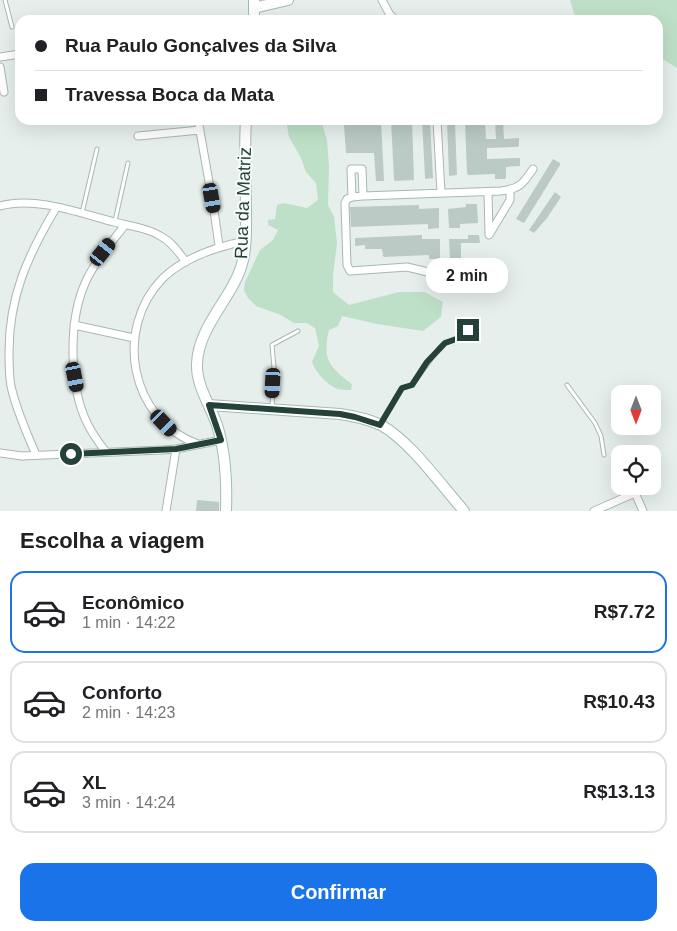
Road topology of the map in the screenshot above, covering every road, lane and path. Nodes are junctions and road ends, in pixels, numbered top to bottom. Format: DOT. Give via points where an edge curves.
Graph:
graph roads {
  1 [pos="5,0"];
  2 [pos="288,0"];
  3 [pos="382,0"];
  4 [pos="254,4"];
  5 [pos="390,15"];
  6 [pos="12,27"];
  7 [pos="15,55"];
  8 [pos="0,57"];
  9 [pos="0,67"];
  10 [pos="4,92"];
  11 [pos="199,125"];
  12 [pos="246,125"];
  13 [pos="438,125"];
  14 [pos="200,130"];
  15 [pos="138,136"];
  16 [pos="97,148"];
  17 [pos="128,163"];
  18 [pos="533,169"];
  19 [pos="510,189"];
  20 [pos="488,192"];
  21 [pos="441,193"];
  22 [pos="363,196"];
  23 [pos="352,197"];
  24 [pos="0,206"];
  25 [pos="56,208"];
  26 [pos="82,214"];
  27 [pos="114,222"];
  28 [pos="125,225"];
  29 [pos="245,241"];
  30 [pos="219,246"];
  31 [pos="186,262"];
  32 [pos="444,272"];
  33 [pos="476,322"];
  34 [pos="74,325"];
  35 [pos="298,331"];
  36 [pos="134,338"];
  37 [pos="567,385"];
  38 [pos="209,405"];
  39 [pos="272,410"];
  40 [pos="380,425"];
  41 [pos="221,440"];
  42 [pos="198,444"];
  43 [pos="176,449"];
  44 [pos="106,452"];
  45 [pos="0,453"];
  46 [pos="36,455"];
  47 [pos="604,455"];
  48 [pos="166,511"];
  49 [pos="226,511"];
  50 [pos="464,511"];
  51 [pos="594,511"];
  52 [pos="643,511"];
  1 -- 6 [label="lane"];
  2 -- 4 [label="main road"];
  3 -- 5 [label="street"];
  7 -- 8 [label="street"];
  9 -- 10 [label="street"];
  11 -- 14 [label="street"];
  12 -- 29 [label="main road, Rua da Matriz"];
  13 -- 21 [label="street"];
  14 -- 15 [label="street"];
  14 -- 30 [label="street"];
  16 -- 26 [label="lane"];
  17 -- 27 [label="lane"];
  18 -- 19 [label="street" via="523,184"];
  19 -- 20 [label="street"];
  19 -- 20 [label="street" via="510,200 489,235"];
  20 -- 21 [label="street"];
  21 -- 22 [label="street"];
  22 -- 23 [label="street"];
  22 -- 23 [label="street" via="362,169 351,169"];
  23 -- 32 [label="street" via="346,203 347,265 350,271 407,267 432,273"];
  24 -- 25 [label="street" via="17,203"];
  25 -- 26 [label="street"];
  25 -- 46 [label="street" via="32,249 12,307 10,328 11,386"];
  26 -- 27 [label="street"];
  27 -- 28 [label="street"];
  28 -- 31 [label="street" via="163,237"];
  28 -- 34 [label="street" via="103,252 86,281"];
  29 -- 30 [label="street"];
  29 -- 38 [label="main road, Rua da Matriz" via="243,262 207,330 198,355 197,372"];
  30 -- 31 [label="street"];
  31 -- 36 [label="street" via="171,271 153,292 144,306"];
  33 -- 40 [label="lane" via="459,338 440,347 412,385 402,388"];
  34 -- 36 [label="street"];
  34 -- 44 [label="street" via="73,362 78,393 87,422"];
  35 -- 39 [label="lane" via="272,345"];
  36 -- 42 [label="street" via="136,373 148,402 179,437"];
  37 -- 47 [label="lane" via="596,423"];
  38 -- 39 [label="main road"];
  38 -- 41 [label="main road, Rua da Matriz"];
  39 -- 40 [label="main road" via="340,414"];
  40 -- 50 [label="main road" via="404,442"];
  41 -- 42 [label="street"];
  41 -- 49 [label="main road, Rua da Matriz" via="226,472"];
  42 -- 43 [label="street"];
  43 -- 44 [label="street"];
  43 -- 48 [label="street"];
  44 -- 46 [label="street"];
  45 -- 46 [label="street"];
  51 -- 52 [label="street" via="636,493"];
}
